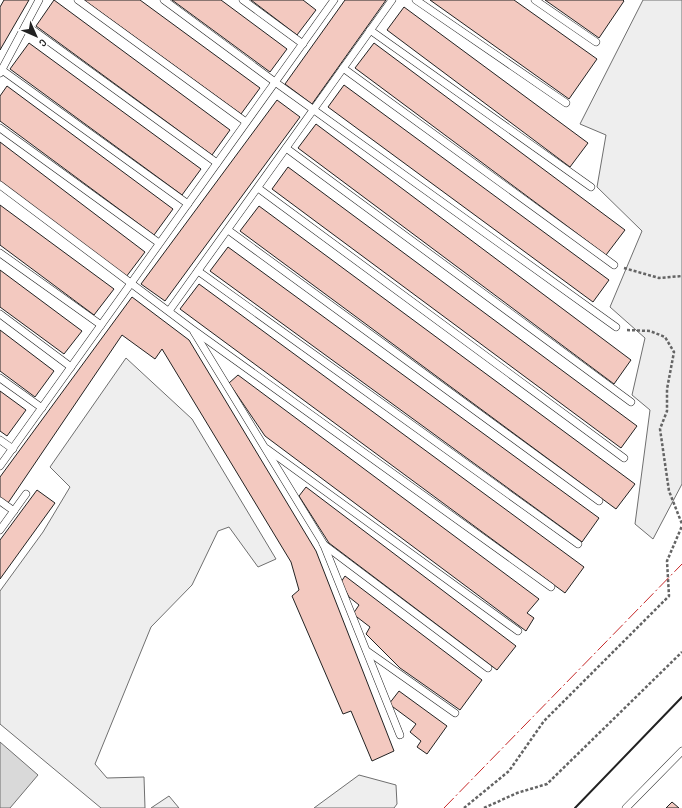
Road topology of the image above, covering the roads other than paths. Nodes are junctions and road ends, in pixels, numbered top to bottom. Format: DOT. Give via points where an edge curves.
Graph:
graph roads {
  1 [pos="39,0"];
  2 [pos="78,0"];
  3 [pos="164,0"];
  4 [pos="243,0"];
  5 [pos="392,0"];
  6 [pos="416,0"];
  7 [pos="535,0"];
  8 [pos="332,1"];
  9 [pos="26,25"];
  10 [pos="370,30"];
  11 [pos="596,42"];
  12 [pos="303,44"];
  13 [pos="343,68"];
  14 [pos="1,72"];
  15 [pos="275,82"];
  16 [pos="566,103"];
  17 [pos="314,110"];
  18 [pos="246,122"];
  19 [pos="0,128"];
  20 [pos="286,148"];
  21 [pos="217,164"];
  22 [pos="0,185"];
  23 [pos="591,187"];
  24 [pos="258,188"];
  25 [pos="188,204"];
  26 [pos="228,230"];
  27 [pos="160,243"];
  28 [pos="0,253"];
  29 [pos="614,265"];
  30 [pos="198,270"];
  31 [pos="131,283"];
  32 [pos="169,311"];
  33 [pos="0,314"];
  34 [pos="101,325"];
  35 [pos="616,327"];
  36 [pos="192,328"];
  37 [pos="71,367"];
  38 [pos="0,378"];
  39 [pos="631,402"];
  40 [pos="42,408"];
  41 [pos="0,440"];
  42 [pos="264,446"];
  43 [pos="13,449"];
  44 [pos="624,458"];
  45 [pos="0,466"];
  46 [pos="26,494"];
  47 [pos="0,501"];
  48 [pos="598,501"];
  49 [pos="14,511"];
  50 [pos="0,530"];
  51 [pos="323,543"];
  52 [pos="578,544"];
  53 [pos="551,587"];
  54 [pos="518,631"];
  55 [pos="366,650"];
  56 [pos="488,668"];
  57 [pos="455,713"];
  58 [pos="400,735"];
  59 [pos="682,751"];
  60 [pos="626,808"];
  1 -- 9 [label="lane"];
  2 -- 18 [label="lane"];
  3 -- 15 [label="lane"];
  4 -- 12 [label="lane"];
  5 -- 10 [label="lane"];
  6 -- 16 [label="lane"];
  7 -- 11 [label="lane"];
  8 -- 12 [label="lane"];
  9 -- 14 [label="lane"];
  9 -- 21 [label="lane"];
  10 -- 13 [label="lane"];
  10 -- 23 [label="lane"];
  12 -- 15 [label="lane"];
  13 -- 17 [label="lane"];
  13 -- 29 [label="lane"];
  14 -- 25 [label="lane"];
  15 -- 17 [label="lane"];
  15 -- 18 [label="lane"];
  17 -- 20 [label="lane"];
  17 -- 35 [label="lane"];
  18 -- 21 [label="lane"];
  19 -- 27 [label="lane"];
  20 -- 24 [label="lane"];
  20 -- 39 [label="lane"];
  21 -- 25 [label="lane"];
  22 -- 31 [label="lane"];
  24 -- 26 [label="lane"];
  24 -- 44 [label="lane"];
  25 -- 27 [label="lane"];
  26 -- 30 [label="lane"];
  26 -- 48 [label="lane"];
  27 -- 31 [label="lane"];
  28 -- 34 [label="lane"];
  30 -- 32 [label="lane"];
  30 -- 52 [label="lane"];
  31 -- 32 [label="lane"];
  31 -- 34 [label="lane"];
  32 -- 36 [label="lane"];
  33 -- 37 [label="lane"];
  34 -- 37 [label="lane"];
  36 -- 42 [label="lane"];
  36 -- 53 [label="lane"];
  37 -- 40 [label="lane"];
  38 -- 40 [label="lane"];
  40 -- 43 [label="lane"];
  41 -- 43 [label="lane"];
  42 -- 51 [label="lane"];
  42 -- 54 [label="lane"];
  43 -- 45 [label="lane"];
  46 -- 49 [label="lane"];
  47 -- 49 [label="lane"];
  49 -- 50 [label="lane"];
  51 -- 55 [label="lane"];
  51 -- 56 [label="lane"];
  55 -- 57 [label="lane"];
  55 -- 58 [label="lane"];
  59 -- 60 [label="lane"];
}
